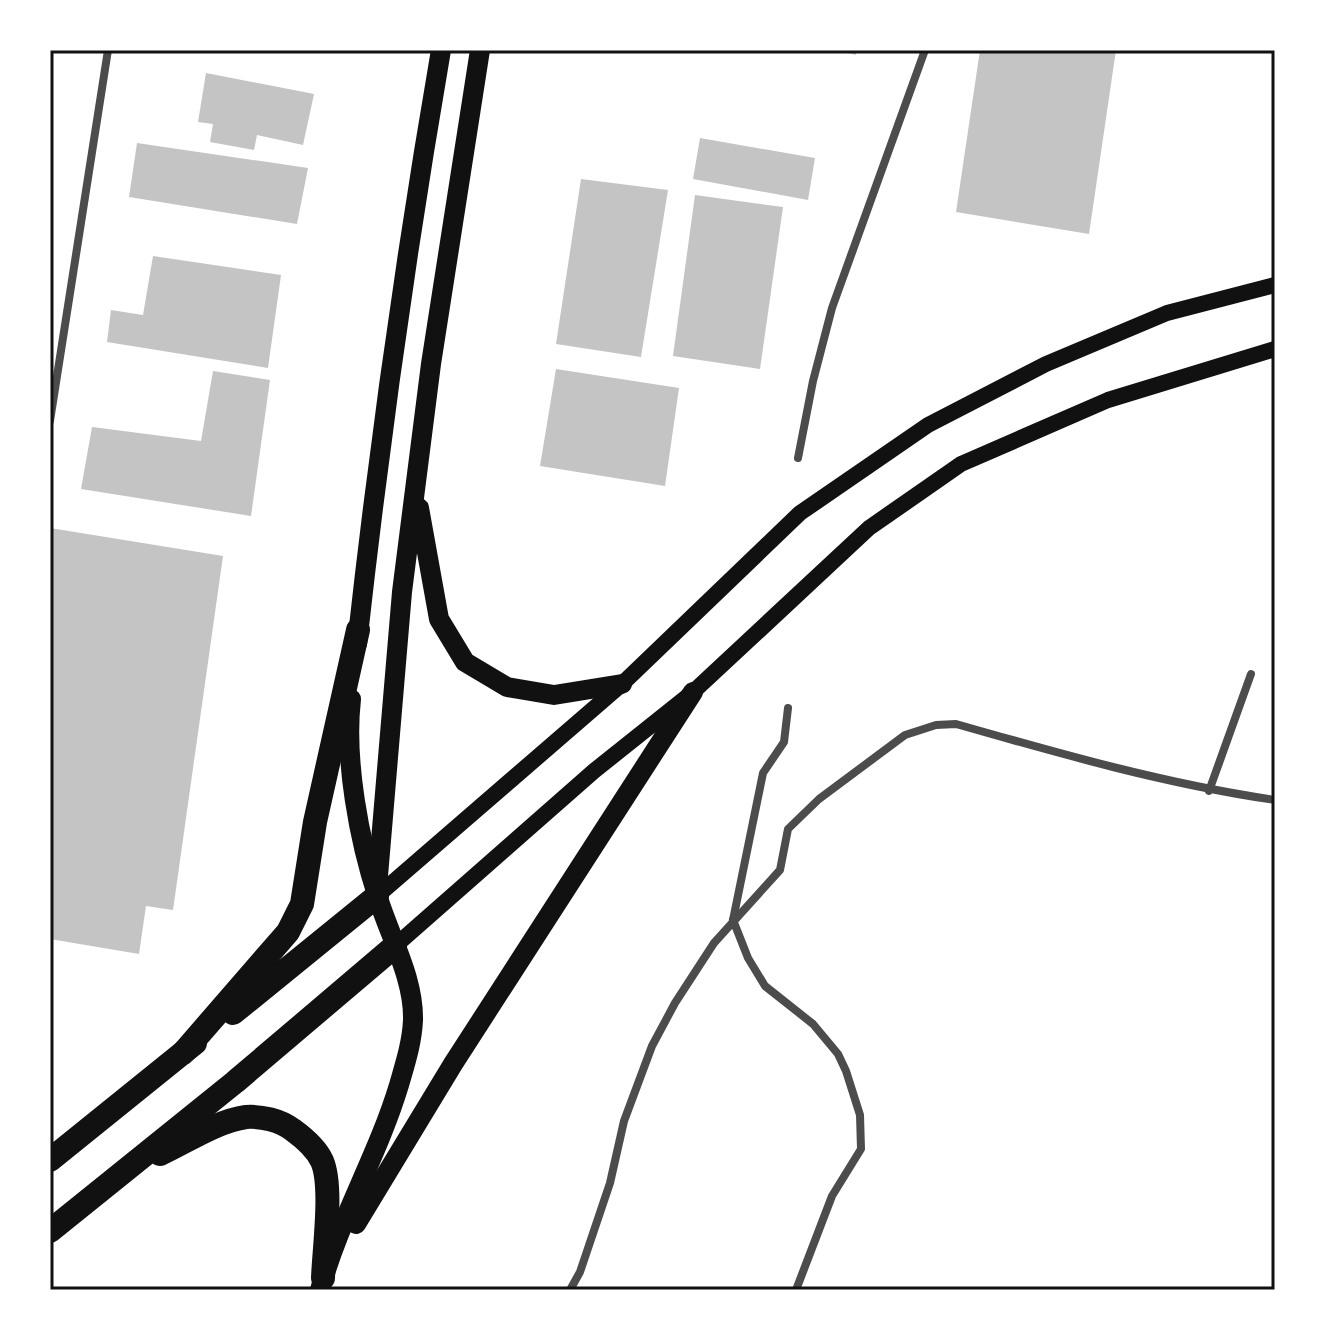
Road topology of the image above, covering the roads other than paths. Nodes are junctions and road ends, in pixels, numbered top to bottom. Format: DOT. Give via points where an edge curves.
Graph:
graph roads {
  1 [pos="108,50"];
  2 [pos="441,50"];
  3 [pos="480,50"];
  4 [pos="925,50"];
  5 [pos="1275,285"];
  6 [pos="1275,349"];
  7 [pos="50,421"];
  8 [pos="798,458"];
  9 [pos="415,483"];
  10 [pos="358,630"];
  11 [pos="1251,674"];
  12 [pos="622,684"];
  13 [pos="693,692"];
  14 [pos="788,708"];
  15 [pos="1209,791"];
  16 [pos="1275,800"];
  17 [pos="377,896"];
  18 [pos="733,920"];
  19 [pos="395,946"];
  20 [pos="183,1053"];
  21 [pos="50,1160"];
  22 [pos="122,1173"];
  23 [pos="50,1231"];
  24 [pos="321,1284"];
  25 [pos="570,1290"];
  26 [pos="796,1290"];
  1 -- 7 [label="street"];
  2 -- 10 [label="main road"];
  3 -- 9 [label="main road"];
  4 -- 8 [label="street" via="832,308"];
  5 -- 12 [label="main road" via="1167,313 1046,364 928,425 800,513"];
  6 -- 13 [label="main road" via="1108,400 961,464 869,528"];
  9 -- 12 [label="main road" via="439,619 465,662 507,687 554,695"];
  9 -- 17 [label="main road"];
  10 -- 17 [label="main road" via="349,719 357,815"];
  10 -- 20 [label="highway" via="302,904 288,932"];
  11 -- 15 [label="street"];
  12 -- 17 [label="main road"];
  13 -- 19 [label="main road" via="594,771"];
  13 -- 24 [label="main road" via="453,1064"];
  14 -- 18 [label="street" via="784,742 763,773"];
  15 -- 16 [label="street"];
  15 -- 18 [label="street" via="956,724 936,725 905,735 788,829 780,870"];
  17 -- 19 [label="main road"];
  17 -- 20 [label="highway"];
  18 -- 25 [label="street" via="652,1046"];
  18 -- 26 [label="street" via="765,986 813,1024 838,1054 860,1115 861,1149 832,1196"];
  19 -- 22 [label="highway"];
  19 -- 24 [label="main road" via="413,1018 409,1051 391,1112"];
  20 -- 21 [label="highway"];
  22 -- 23 [label="highway"];
  22 -- 24 [label="highway" via="245,1117 288,1126 322,1161 327,1185"];
}
